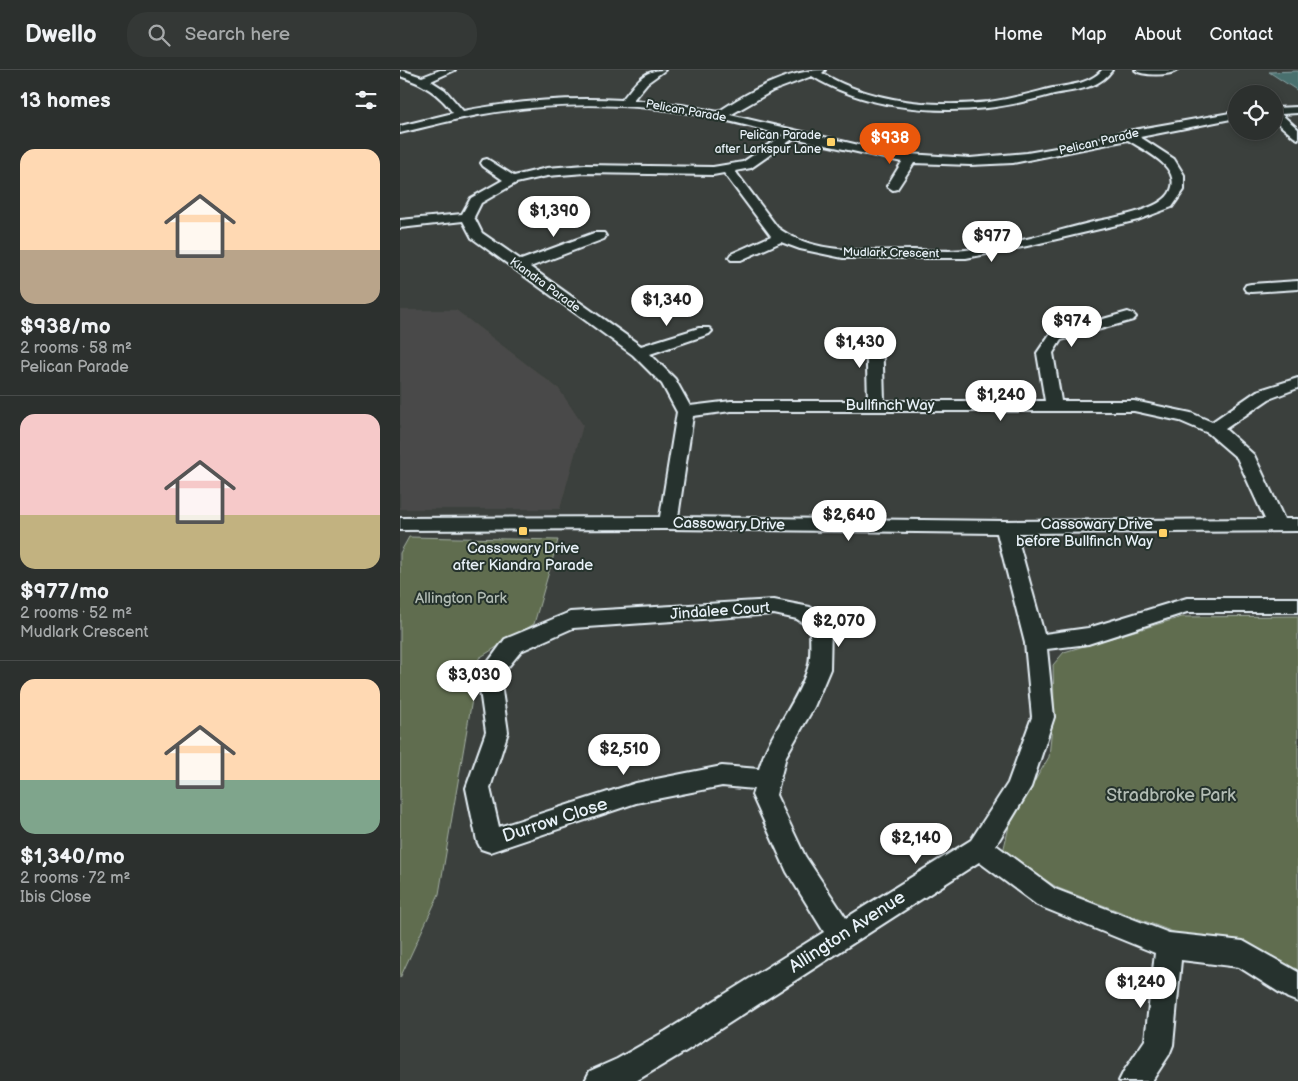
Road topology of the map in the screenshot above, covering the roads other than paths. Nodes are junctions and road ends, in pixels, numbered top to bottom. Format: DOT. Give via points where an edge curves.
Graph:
graph roads {
  1 [pos="450,70"];
  2 [pos="638,70"];
  3 [pos="1107,70"];
  4 [pos="1140,70"];
  5 [pos="1172,70"];
  6 [pos="657,71"];
  7 [pos="817,71"];
  8 [pos="400,73"];
  9 [pos="423,80"];
  10 [pos="626,102"];
  11 [pos="1298,110"];
  12 [pos="1283,112"];
  13 [pos="460,115"];
  14 [pos="720,116"];
  15 [pos="1228,116"];
  16 [pos="1283,121"];
  17 [pos="400,130"];
  18 [pos="790,135"];
  19 [pos="1128,135"];
  20 [pos="1298,135"];
  21 [pos="910,159"];
  22 [pos="487,163"];
  23 [pos="727,169"];
  24 [pos="512,180"];
  25 [pos="893,186"];
  26 [pos="467,216"];
  27 [pos="400,224"];
  28 [pos="599,236"];
  29 [pos="781,238"];
  30 [pos="736,257"];
  31 [pos="519,266"];
  32 [pos="1298,285"];
  33 [pos="1251,288"];
  34 [pos="1128,317"];
  35 [pos="704,331"];
  36 [pos="874,332"];
  37 [pos="639,352"];
  38 [pos="1298,383"];
  39 [pos="876,405"];
  40 [pos="1054,406"];
  41 [pos="685,412"];
  42 [pos="1214,429"];
  43 [pos="668,523"];
  44 [pos="400,524"];
  45 [pos="1277,525"];
  46 [pos="1298,525"];
  47 [pos="1005,526"];
  48 [pos="1298,605"];
  49 [pos="1036,643"];
  50 [pos="768,780"];
  51 [pos="490,841"];
  52 [pos="980,848"];
  53 [pos="842,936"];
  54 [pos="1169,946"];
  55 [pos="1298,988"];
  56 [pos="600,1081"];
  57 [pos="1134,1081"];
  1 -- 9 [label="street"];
  2 -- 6 [label="street"];
  3 -- 7 [label="street" via="1102,77 1088,84 961,107 871,96 840,86"];
  4 -- 5 [label="street"];
  6 -- 10 [label="street" via="643,81"];
  7 -- 14 [label="street" via="757,92"];
  8 -- 9 [label="street"];
  9 -- 13 [label="street" via="445,93"];
  10 -- 13 [label="street, Pelican Parade" via="566,102"];
  10 -- 14 [label="street, Pelican Parade"];
  11 -- 12 [label="street"];
  13 -- 17 [label="street, Pelican Parade"];
  14 -- 18 [label="street, Pelican Parade"];
  15 -- 19 [label="street, Pelican Parade"];
  16 -- 20 [label="street"];
  18 -- 21 [label="street, Pelican Parade"];
  18 -- 23 [label="street" via="747,165"];
  19 -- 21 [label="street, Pelican Parade" via="1026,157 962,161"];
  19 -- 29 [label="street, Mudlark Crescent" via="1170,162 1178,175 1178,190 1167,204 1133,217 966,254 843,254"];
  21 -- 25 [label="street"];
  22 -- 24 [label="street"];
  23 -- 24 [label="street" via="668,172 585,169 547,172"];
  23 -- 29 [label="street, Mudlark Crescent"];
  24 -- 26 [label="street" via="476,201"];
  26 -- 27 [label="street"];
  26 -- 31 [label="street, Kiandra Parade" via="478,235"];
  28 -- 31 [label="street"];
  29 -- 30 [label="street"];
  31 -- 37 [label="street, Kiandra Parade"];
  32 -- 33 [label="street"];
  34 -- 40 [label="street" via="1055,337 1045,353"];
  35 -- 37 [label="street"];
  36 -- 39 [label="street"];
  37 -- 41 [label="street, Kiandra Parade" via="669,382"];
  38 -- 42 [label="street" via="1264,395"];
  39 -- 40 [label="street, Bullfinch Way"];
  39 -- 41 [label="street, Bullfinch Way" via="731,406"];
  40 -- 42 [label="street, Bullfinch Way" via="1134,406 1185,417"];
  41 -- 43 [label="street"];
  42 -- 45 [label="street, Bullfinch Way" via="1245,455"];
  43 -- 44 [label="street, Cassowary Drive"];
  43 -- 47 [label="street, Cassowary Drive"];
  45 -- 46 [label="street, Cassowary Drive"];
  45 -- 47 [label="street, Cassowary Drive"];
  47 -- 49 [label="street, Allington Avenue"];
  48 -- 49 [label="street" via="1187,605 1088,636"];
  49 -- 52 [label="street, Allington Avenue" via="1042,717 1019,787"];
  50 -- 51 [label="street, Durrow Close" via="722,776 636,793"];
  50 -- 51 [label="street, Jindalee Court" via="775,754 803,707 820,669 821,625 803,612 774,606 570,620 513,645 489,676 497,732 478,788"];
  50 -- 53 [label="street, Jindalee Court" via="764,795 796,864"];
  52 -- 53 [label="street, Allington Avenue"];
  52 -- 54 [label="street" via="1046,897"];
  53 -- 56 [label="street, Allington Avenue" via="676,1042 627,1070"];
  54 -- 55 [label="street" via="1243,954"];
  54 -- 57 [label="street" via="1159,1045"];
}
